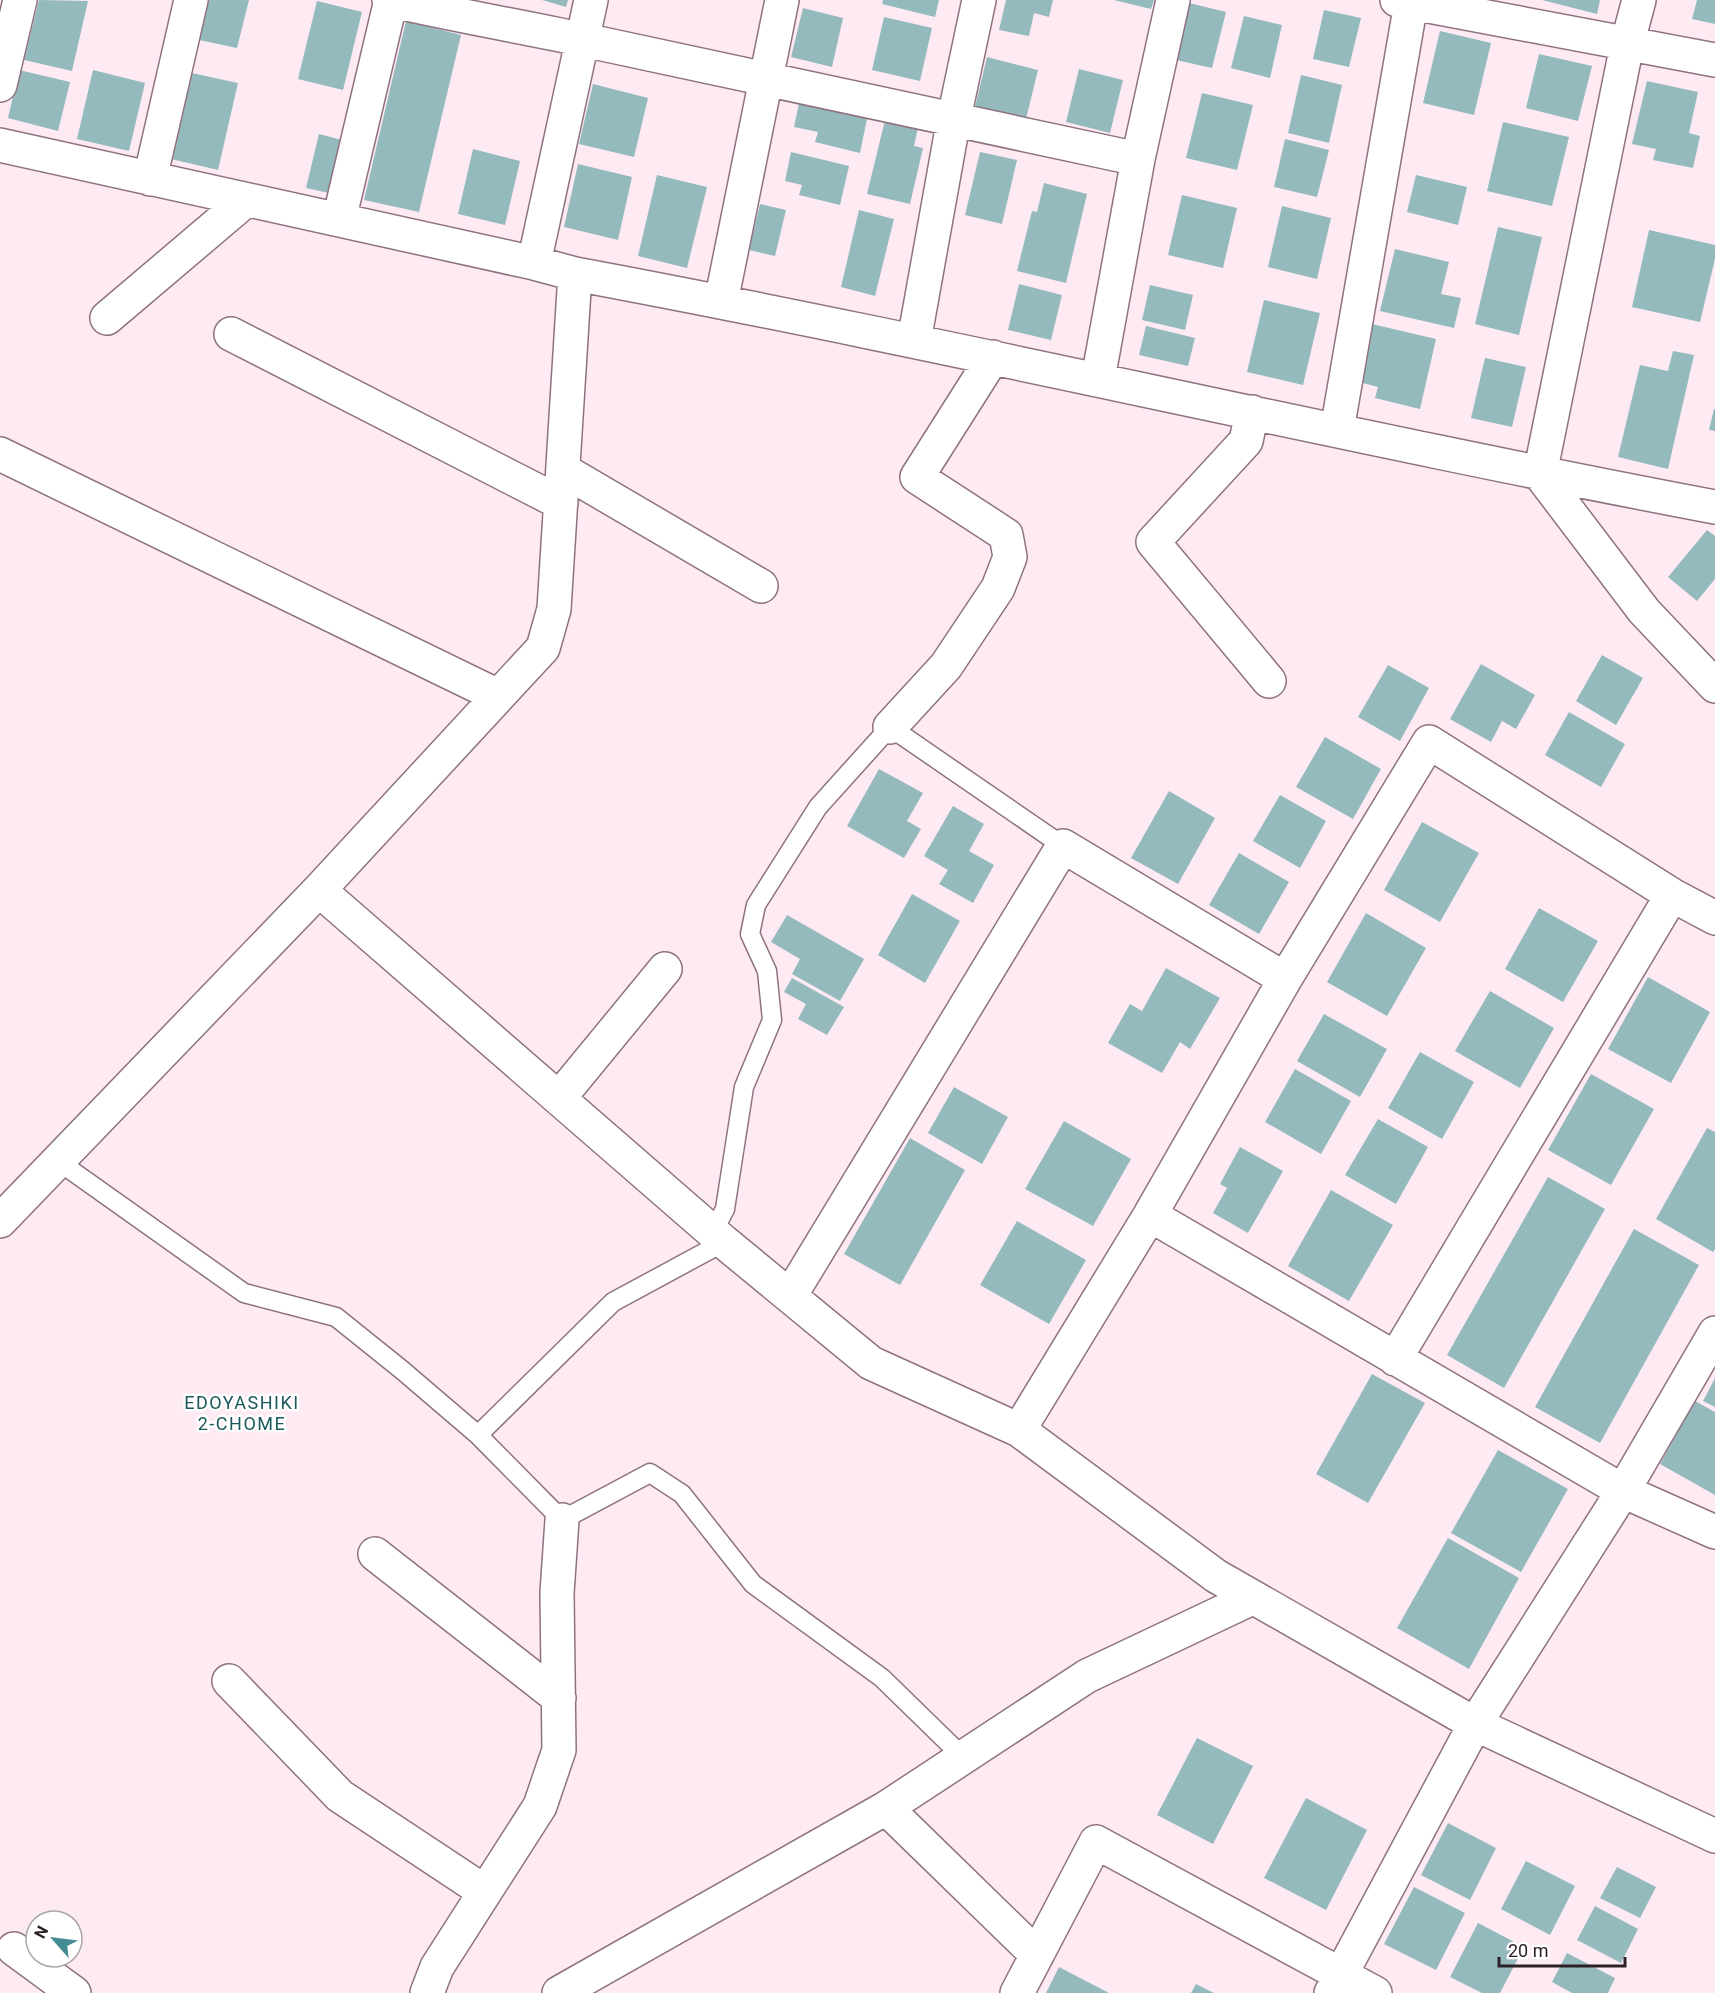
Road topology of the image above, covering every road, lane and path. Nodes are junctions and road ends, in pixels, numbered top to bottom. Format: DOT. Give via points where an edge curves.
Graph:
graph roads {
  1 [pos="20,0"];
  2 [pos="191,0"];
  3 [pos="390,0"];
  4 [pos="591,0"];
  5 [pos="782,0"];
  6 [pos="979,0"];
  7 [pos="1173,0"];
  8 [pos="1639,0"];
  9 [pos="1404,1"];
  10 [pos="582,40"];
  11 [pos="1627,45"];
  12 [pos="1715,60"];
  13 [pos="766,80"];
  14 [pos="0,85"];
  15 [pos="954,118"];
  16 [pos="0,145"];
  17 [pos="1138,159"];
  18 [pos="150,178"];
  19 [pos="246,200"];
  20 [pos="339,220"];
  21 [pos="534,263"];
  22 [pos="575,274"];
  23 [pos="720,302"];
  24 [pos="107,318"];
  25 [pos="231,334"];
  26 [pos="914,341"];
  27 [pos="993,357"];
  28 [pos="1098,379"];
  29 [pos="1252,412"];
  30 [pos="1337,430"];
  31 [pos="0,454"];
  32 [pos="563,470"];
  33 [pos="1540,474"];
  34 [pos="561,503"];
  35 [pos="1715,507"];
  36 [pos="761,586"];
  37 [pos="1269,681"];
  38 [pos="1715,686"];
  39 [pos="498,696"];
  40 [pos="890,727"];
  41 [pos="1063,846"];
  42 [pos="319,890"];
  43 [pos="1672,895"];
  44 [pos="1715,918"];
  45 [pos="665,969"];
  46 [pos="1285,979"];
  47 [pos="559,1098"];
  48 [pos="58,1161"];
  49 [pos="1150,1215"];
  50 [pos="0,1221"];
  51 [pos="718,1237"];
  52 [pos="789,1296"];
  53 [pos="1715,1334"];
  54 [pos="1395,1359"];
  55 [pos="1018,1430"];
  56 [pos="478,1436"];
  57 [pos="1623,1491"];
  58 [pos="562,1521"];
  59 [pos="1715,1532"];
  60 [pos="375,1554"];
  61 [pos="1252,1598"];
  62 [pos="229,1681"];
  63 [pos="559,1698"];
  64 [pos="1475,1724"];
  65 [pos="963,1757"];
  66 [pos="886,1808"];
  67 [pos="1715,1836"];
  68 [pos="484,1892"];
  69 [pos="14,1949"];
  70 [pos="1037,1955"];
  71 [pos="1336,1983"];
  72 [pos="74,1993"];
  73 [pos="427,1993"];
  74 [pos="560,1993"];
  75 [pos="1017,1993"];
  76 [pos="1375,1993"];
  1 -- 14 [label="street"];
  2 -- 18 [label="street"];
  3 -- 10 [label="street"];
  3 -- 20 [label="street"];
  4 -- 10 [label="street"];
  5 -- 13 [label="street"];
  6 -- 15 [label="street"];
  7 -- 17 [label="street"];
  8 -- 11 [label="street"];
  9 -- 11 [label="street"];
  9 -- 30 [label="street"];
  10 -- 13 [label="street"];
  10 -- 21 [label="street"];
  11 -- 12 [label="street"];
  11 -- 33 [label="street"];
  13 -- 15 [label="street"];
  13 -- 23 [label="street"];
  15 -- 17 [label="street"];
  15 -- 26 [label="street"];
  16 -- 18 [label="street"];
  17 -- 28 [label="street"];
  18 -- 19 [label="street"];
  19 -- 20 [label="street"];
  19 -- 24 [label="street"];
  20 -- 21 [label="street"];
  21 -- 22 [label="street"];
  22 -- 23 [label="street"];
  22 -- 32 [label="street"];
  23 -- 26 [label="street"];
  25 -- 34 [label="street"];
  26 -- 27 [label="street"];
  27 -- 28 [label="street"];
  27 -- 40 [label="street" via="916,477 1006,535 1010,557 998,588 946,666"];
  28 -- 29 [label="street"];
  29 -- 30 [label="street"];
  29 -- 37 [label="street" via="1246,441 1153,542"];
  30 -- 33 [label="street"];
  31 -- 39 [label="street"];
  32 -- 34 [label="street"];
  32 -- 36 [label="street"];
  33 -- 35 [label="street"];
  33 -- 38 [label="street" via="1644,611"];
  34 -- 39 [label="street" via="554,609 543,648"];
  39 -- 42 [label="street"];
  40 -- 41 [label="lane"];
  40 -- 51 [label="lane" via="818,807 756,905 750,934 767,971 772,1020 744,1087"];
  41 -- 46 [label="street"];
  41 -- 52 [label="street"];
  42 -- 47 [label="street"];
  42 -- 48 [label="street"];
  43 -- 44 [label="street"];
  43 -- 46 [label="street" via="1429,741"];
  43 -- 54 [label="street"];
  45 -- 47 [label="street"];
  46 -- 49 [label="street"];
  47 -- 51 [label="street"];
  48 -- 50 [label="street"];
  48 -- 56 [label="lane" via="244,1293 336,1317"];
  49 -- 54 [label="street"];
  49 -- 55 [label="street"];
  51 -- 52 [label="street"];
  51 -- 56 [label="lane" via="613,1302"];
  52 -- 55 [label="street" via="871,1363"];
  53 -- 57 [label="street"];
  54 -- 57 [label="street"];
  55 -- 61 [label="street" via="1215,1576"];
  56 -- 58 [label="lane"];
  57 -- 59 [label="street"];
  57 -- 64 [label="street"];
  58 -- 63 [label="street" via="557,1593"];
  58 -- 65 [label="lane" via="650,1473 682,1494 753,1584 882,1678"];
  60 -- 63 [label="street"];
  61 -- 64 [label="street"];
  61 -- 65 [label="street" via="1087,1676"];
  62 -- 68 [label="street" via="340,1797"];
  63 -- 68 [label="street" via="559,1750 540,1806"];
  64 -- 67 [label="street"];
  64 -- 71 [label="street"];
  65 -- 66 [label="street"];
  66 -- 70 [label="street"];
  66 -- 74 [label="street"];
  68 -- 73 [label="street" via="437,1967"];
  69 -- 72 [label="street"];
  70 -- 71 [label="street" via="1096,1842"];
  70 -- 75 [label="street"];
  71 -- 76 [label="street"];
}
